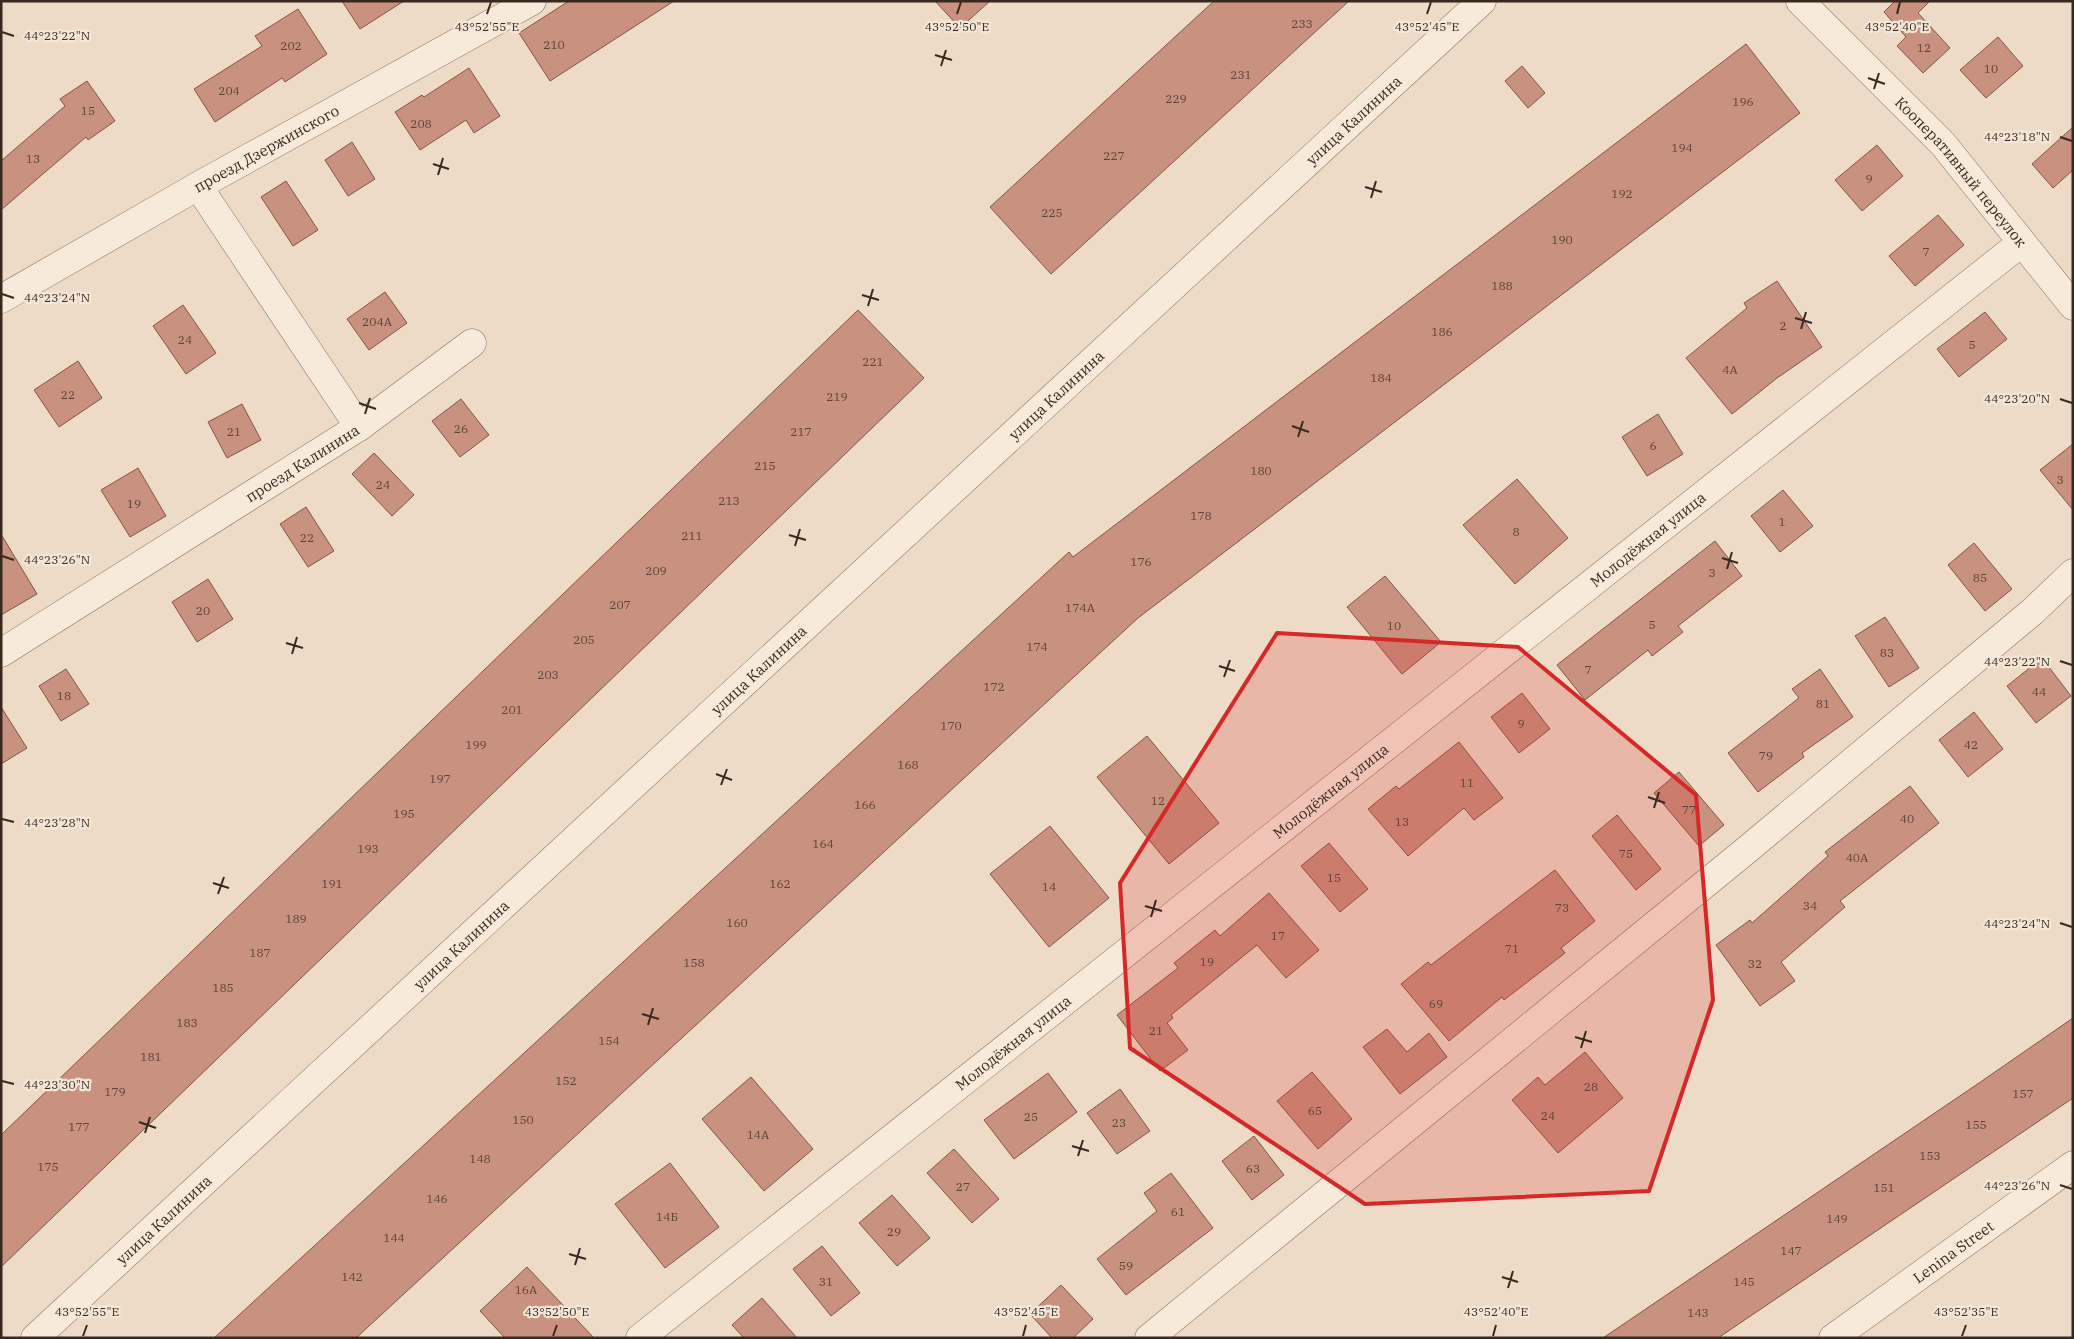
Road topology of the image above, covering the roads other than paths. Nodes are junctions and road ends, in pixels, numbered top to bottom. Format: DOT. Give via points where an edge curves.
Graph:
graph roads {
  1 [pos="532,1"];
  2 [pos="1482,1"];
  3 [pos="1800,1"];
  4 [pos="198,186"];
  5 [pos="2021,242"];
  6 [pos="1,299"];
  7 [pos="2073,306"];
  8 [pos="472,343"];
  9 [pos="358,427"];
  10 [pos="2073,574"];
  11 [pos="1,653"];
  12 [pos="2073,1165"];
  13 [pos="35,1338"];
  14 [pos="640,1338"];
  15 [pos="1149,1338"];
  16 [pos="1833,1338"];
  1 -- 4 [label="street, проезд Дзержинского"];
  2 -- 13 [label="street, улица Калинина"];
  3 -- 5 [label="street, Кооперативный переулок" via="1943,144"];
  4 -- 6 [label="street, проезд Дзержинского"];
  4 -- 9 [label="street, проезд Калинина"];
  5 -- 7 [label="street, Кооперативный переулок"];
  5 -- 14 [label="street, Молодёжная улица"];
  8 -- 9 [label="street"];
  9 -- 11 [label="street, проезд Калинина"];
  10 -- 15 [label="street" via="2032,612 1743,853"];
  12 -- 16 [label="street, Lenina Street"];
}
